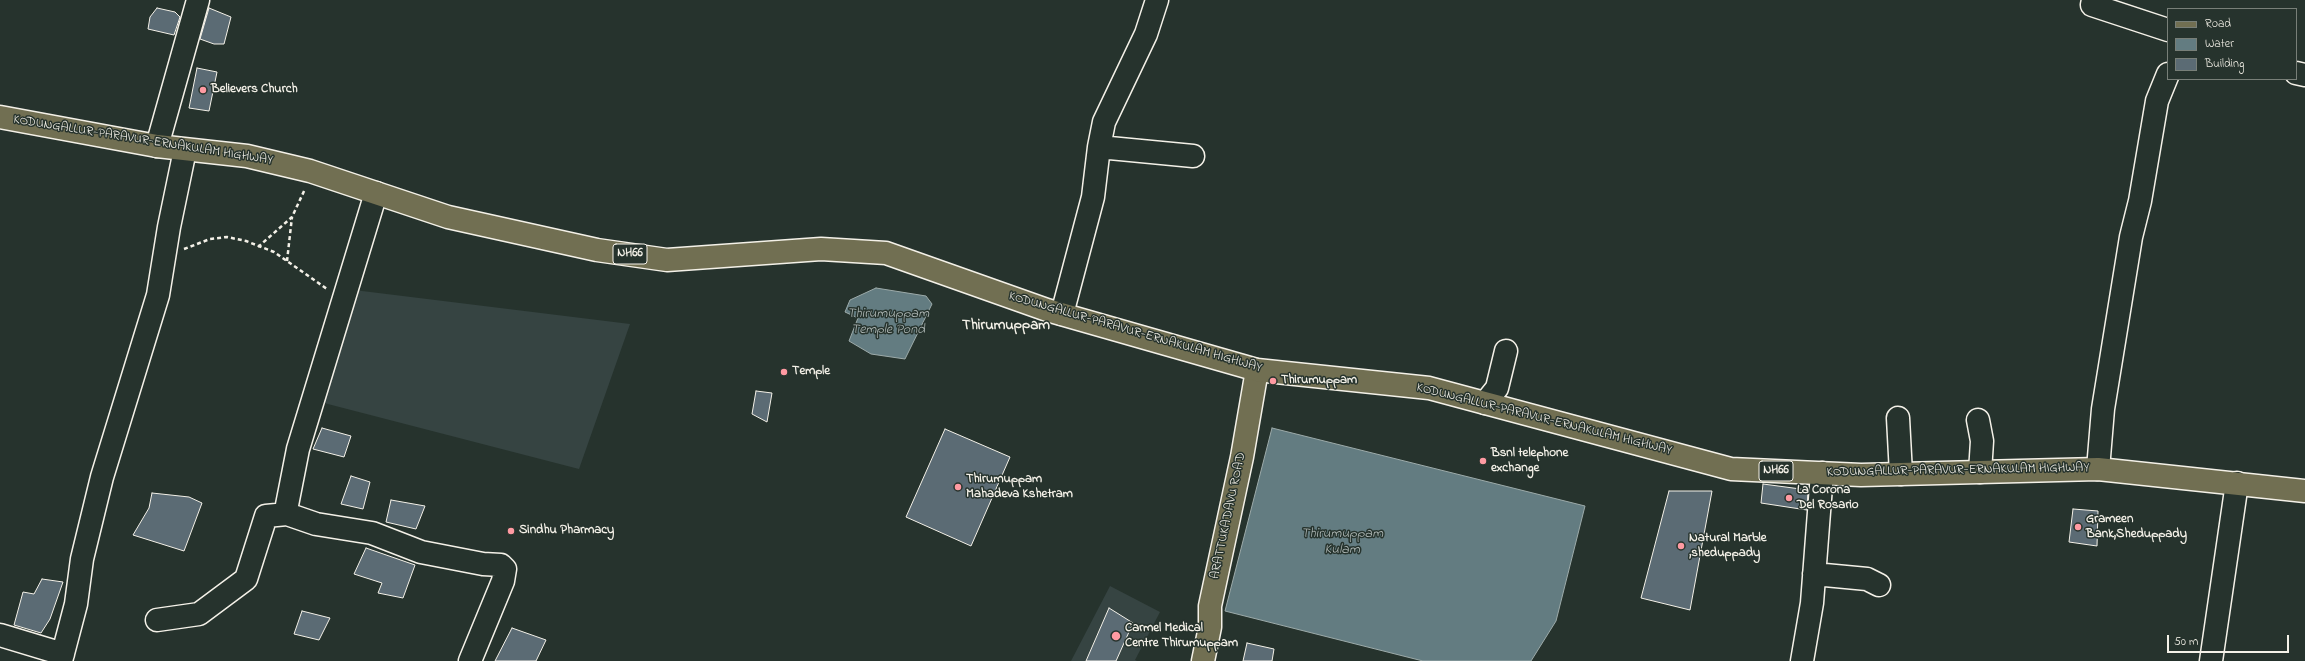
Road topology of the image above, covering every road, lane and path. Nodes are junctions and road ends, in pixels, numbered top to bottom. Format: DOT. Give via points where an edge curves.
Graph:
graph roads {
  1 [pos="198,0"];
  2 [pos="1157,0"];
  3 [pos="2093,0"];
  4 [pos="2167,30"];
  5 [pos="2167,76"];
  6 [pos="0,117"];
  7 [pos="157,146"];
  8 [pos="1099,147"];
  9 [pos="185,150"];
  10 [pos="1193,156"];
  11 [pos="310,171"];
  12 [pos="376,193"];
  13 [pos="292,217"];
  14 [pos="258,247"];
  15 [pos="164,254"];
  16 [pos="287,261"];
  17 [pos="333,290"];
  18 [pos="1062,314"];
  19 [pos="1506,351"];
  20 [pos="1257,370"];
  21 [pos="1485,403"];
  22 [pos="1898,418"];
  23 [pos="1978,420"];
  24 [pos="2098,469"];
  25 [pos="1980,472"];
  26 [pos="1822,473"];
  27 [pos="1901,474"];
  28 [pos="2237,483"];
  29 [pos="2305,491"];
  30 [pos="287,514"];
  31 [pos="1814,574"];
  32 [pos="1879,585"];
  33 [pos="157,620"];
  34 [pos="0,635"];
  35 [pos="62,658"];
  36 [pos="470,661"];
  37 [pos="1203,661"];
  38 [pos="1802,661"];
  39 [pos="2211,661"];
  1 -- 7 [label="street"];
  2 -- 8 [label="street" via="1146,34 1104,122"];
  3 -- 4 [label="street" via="2092,5"];
  5 -- 24 [label="street" via="2157,101 2140,201 2131,237 2103,409"];
  6 -- 7 [label="main road, KODUNGALLUR-PARAVUR-ERNAKULAM HIGHWAY / NH66"];
  7 -- 9 [label="main road, KODUNGALLUR-PARAVUR-ERNAKULAM HIGHWAY / NH66"];
  8 -- 10 [label="street"];
  8 -- 18 [label="street" via="1093,197"];
  9 -- 11 [label="main road, KODUNGALLUR-PARAVUR-ERNAKULAM HIGHWAY / NH66" via="247,156"];
  9 -- 15 [label="street"];
  11 -- 12 [label="main road, KODUNGALLUR-PARAVUR-ERNAKULAM HIGHWAY / NH66"];
  11 -- 13 [label="path"];
  12 -- 18 [label="main road, KODUNGALLUR-PARAVUR-ERNAKULAM HIGHWAY / NH66" via="448,217 598,250 667,260 821,249 886,253"];
  12 -- 30 [label="street" via="298,449"];
  13 -- 14 [label="path"];
  13 -- 16 [label="path"];
  14 -- 15 [label="path" via="246,241 228,238 210,239 180,252"];
  14 -- 16 [label="path" via="274,252"];
  15 -- 35 [label="street" via="158,295 102,477 82,559 76,604"];
  16 -- 17 [label="path" via="326,289"];
  18 -- 20 [label="main road, KODUNGALLUR-PARAVUR-ERNAKULAM HIGHWAY / NH66"];
  19 -- 21 [label="street" via="1497,388"];
  20 -- 21 [label="main road, KODUNGALLUR-PARAVUR-ERNAKULAM HIGHWAY / NH66" via="1429,388"];
  20 -- 37 [label="main road, ARATTUKADAVU ROAD" via="1242,457 1210,606 1210,627"];
  21 -- 26 [label="main road, KODUNGALLUR-PARAVUR-ERNAKULAM HIGHWAY / NH66" via="1731,469"];
  22 -- 27 [label="street"];
  23 -- 25 [label="street" via="1982,441"];
  24 -- 25 [label="main road, KODUNGALLUR-PARAVUR-ERNAKULAM HIGHWAY / NH66"];
  24 -- 28 [label="main road, KODUNGALLUR-PARAVUR-ERNAKULAM HIGHWAY / NH66"];
  25 -- 27 [label="main road, KODUNGALLUR-PARAVUR-ERNAKULAM HIGHWAY / NH66"];
  26 -- 27 [label="main road, KODUNGALLUR-PARAVUR-ERNAKULAM HIGHWAY / NH66"];
  26 -- 31 [label="street"];
  28 -- 29 [label="main road, KODUNGALLUR-PARAVUR-ERNAKULAM HIGHWAY / NH66"];
  28 -- 39 [label="street"];
  30 -- 33 [label="street" via="266,516 246,579 199,614"];
  30 -- 36 [label="street" via="316,524 372,533 421,552 501,565 504,569 503,581"];
  31 -- 32 [label="street" via="1867,579"];
  31 -- 38 [label="street"];
  34 -- 35 [label="street"];
}
